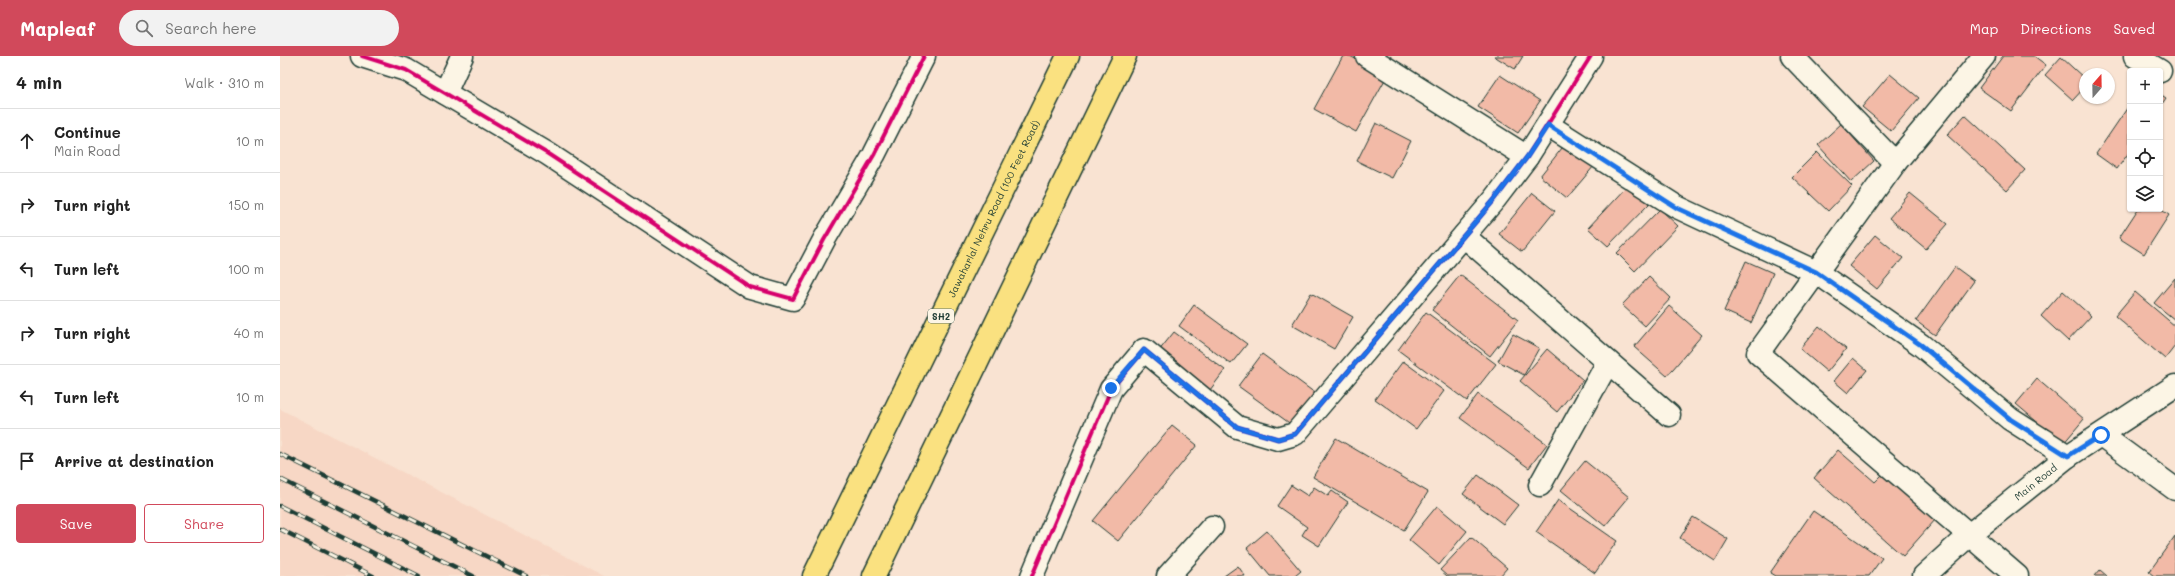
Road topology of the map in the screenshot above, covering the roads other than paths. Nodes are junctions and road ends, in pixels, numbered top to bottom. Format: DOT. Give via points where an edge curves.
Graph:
graph roads {
  1 [pos="362,56"];
  2 [pos="462,56"];
  3 [pos="924,56"];
  4 [pos="1068,56"];
  5 [pos="1125,56"];
  6 [pos="1367,56"];
  7 [pos="1591,56"];
  8 [pos="1792,56"];
  9 [pos="1984,56"];
  10 [pos="2135,56"];
  11 [pos="2155,68"];
  12 [pos="2163,73"];
  13 [pos="2175,80"];
  14 [pos="445,93"];
  15 [pos="1548,125"];
  16 [pos="1527,157"];
  17 [pos="1895,163"];
  18 [pos="1464,236"];
  19 [pos="1816,272"];
  20 [pos="1608,362"];
  21 [pos="2175,386"];
  22 [pos="1669,415"];
  23 [pos="2101,435"];
  24 [pos="2068,456"];
  25 [pos="1540,485"];
  26 [pos="2175,489"];
  27 [pos="1212,527"];
  28 [pos="1969,535"];
  29 [pos="814,576"];
  30 [pos="874,576"];
  31 [pos="1032,576"];
  32 [pos="1168,576"];
  33 [pos="1924,576"];
  34 [pos="2017,576"];
  1 -- 14 [label="street" via="406,70"];
  2 -- 14 [label="street"];
  3 -- 14 [label="street" via="874,155 824,240 794,299 750,287 548,154"];
  4 -- 29 [label="main road, Jawaharlal Nehru Road (100 Feet Road) / SH2"];
  5 -- 30 [label="main road"];
  6 -- 16 [label="street"];
  7 -- 15 [label="street"];
  8 -- 17 [label="street"];
  9 -- 17 [label="street"];
  10 -- 11 [label="street"];
  12 -- 13 [label="street"];
  15 -- 16 [label="street"];
  15 -- 19 [label="street" via="1677,208"];
  16 -- 18 [label="street"];
  17 -- 19 [label="street"];
  18 -- 20 [label="street"];
  18 -- 31 [label="street" via="1295,434 1278,439 1237,427 1144,350 1111,388"];
  19 -- 24 [label="street" via="1921,345 2010,419"];
  19 -- 28 [label="street" via="1758,353"];
  20 -- 22 [label="street"];
  20 -- 25 [label="street"];
  21 -- 23 [label="street, Main Road"];
  23 -- 24 [label="street, Main Road"];
  23 -- 26 [label="street"];
  24 -- 28 [label="street, Main Road"];
  27 -- 32 [label="street"];
  28 -- 33 [label="street, Main Road"];
  28 -- 34 [label="street"];
}
